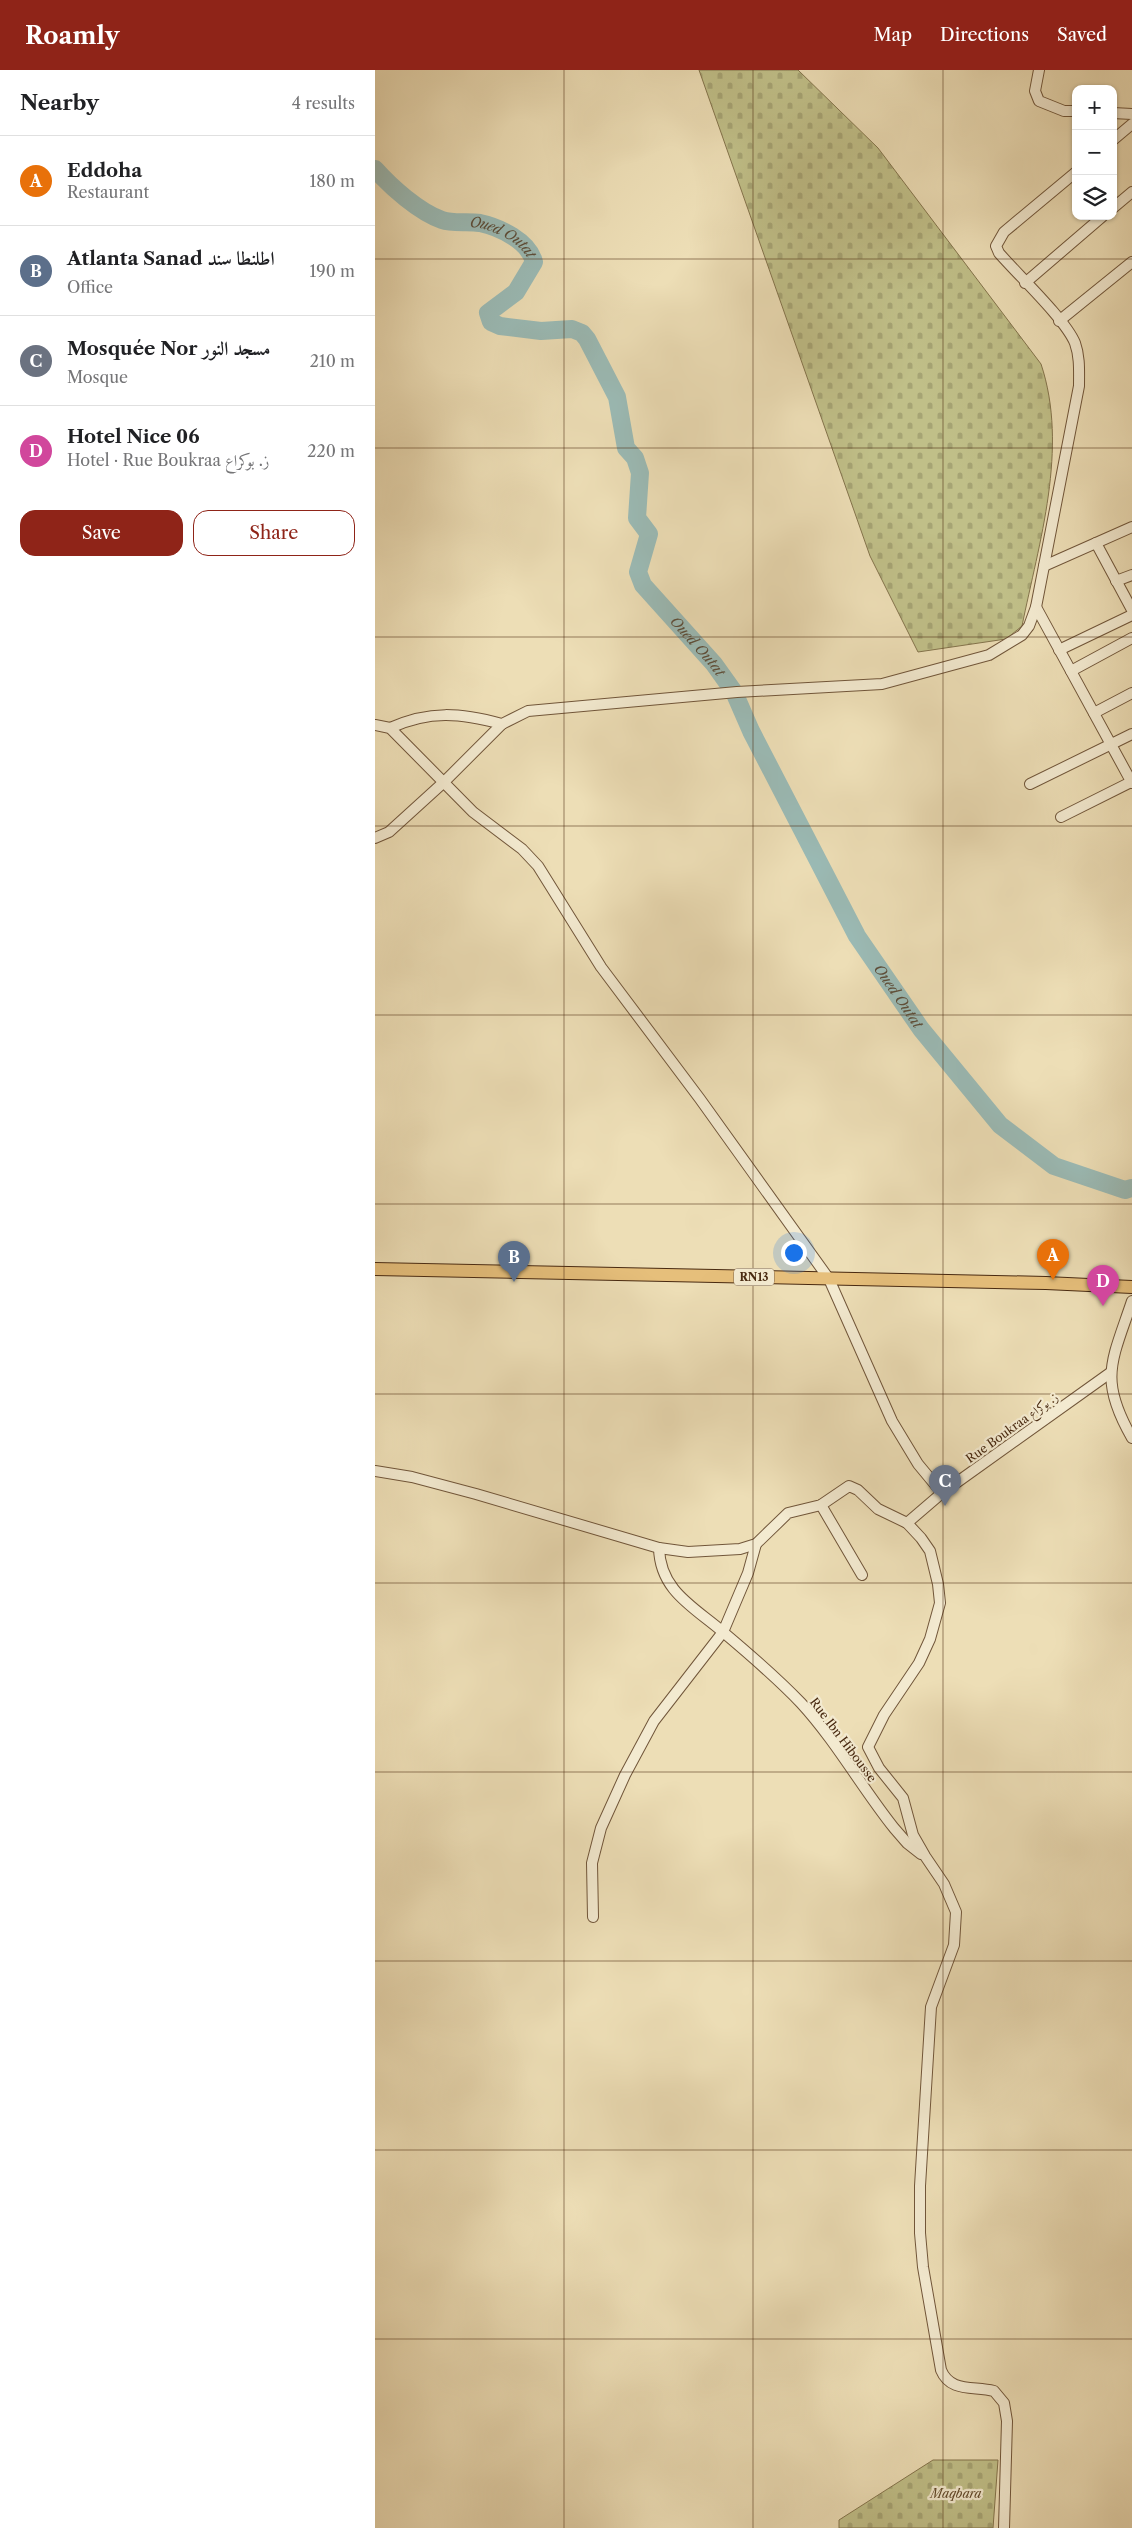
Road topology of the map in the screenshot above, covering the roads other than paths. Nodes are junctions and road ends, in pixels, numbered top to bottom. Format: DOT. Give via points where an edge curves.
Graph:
graph roads {
  1 [pos="1039,70"];
  2 [pos="1072,111"];
  3 [pos="1117,113"];
  4 [pos="1132,114"];
  5 [pos="1132,124"];
  6 [pos="1117,137"];
  7 [pos="1073,175"];
  8 [pos="1132,192"];
  9 [pos="1117,205"];
  10 [pos="1098,220"];
  11 [pos="1132,262"];
  12 [pos="1025,283"];
  13 [pos="1059,320"];
  14 [pos="1132,527"];
  15 [pos="1096,543"];
  16 [pos="1044,566"];
  17 [pos="1132,575"];
  18 [pos="1117,581"];
  19 [pos="1036,607"];
  20 [pos="1132,610"];
  21 [pos="1132,615"];
  22 [pos="1132,638"];
  23 [pos="1059,650"];
  24 [pos="1071,671"];
  25 [pos="1132,693"];
  26 [pos="1094,713"];
  27 [pos="375,724"];
  28 [pos="502,724"];
  29 [pos="390,728"];
  30 [pos="1132,734"];
  31 [pos="1111,744"];
  32 [pos="444,782"];
  33 [pos="1132,783"];
  34 [pos="1031,784"];
  35 [pos="1061,817"];
  36 [pos="375,838"];
  37 [pos="375,1269"];
  38 [pos="829,1278"];
  39 [pos="1132,1287"];
  40 [pos="1132,1301"];
  41 [pos="1110,1373"];
  42 [pos="1132,1438"];
  43 [pos="375,1471"];
  44 [pos="942,1494"];
  45 [pos="821,1505"];
  46 [pos="907,1523"];
  47 [pos="756,1544"];
  48 [pos="659,1548"];
  49 [pos="862,1575"];
  50 [pos="723,1632"];
  51 [pos="925,1856"];
  52 [pos="593,1918"];
  53 [pos="1004,2528"];
  1 -- 2 [label="street" via="1035,91 1039,100 1064,111"];
  3 -- 4 [label="street"];
  5 -- 6 [label="street"];
  7 -- 12 [label="street" via="999,239 996,246 999,253"];
  8 -- 9 [label="street"];
  10 -- 12 [label="street"];
  11 -- 13 [label="street"];
  12 -- 13 [label="street"];
  13 -- 16 [label="street" via="1074,341 1078,354 1079,386"];
  14 -- 15 [label="street"];
  15 -- 16 [label="street"];
  15 -- 18 [label="street"];
  16 -- 19 [label="street"];
  17 -- 18 [label="street"];
  18 -- 20 [label="street"];
  19 -- 23 [label="street"];
  19 -- 28 [label="street" via="1022,636 989,655 882,684 737,692 527,711"];
  21 -- 23 [label="street"];
  22 -- 24 [label="street"];
  23 -- 24 [label="street"];
  24 -- 26 [label="street"];
  25 -- 26 [label="street"];
  26 -- 31 [label="street"];
  27 -- 29 [label="street"];
  28 -- 29 [label="street" via="435,715 414,718"];
  28 -- 32 [label="street"];
  29 -- 32 [label="street"];
  30 -- 31 [label="street"];
  31 -- 33 [label="street"];
  31 -- 34 [label="street"];
  32 -- 36 [label="street" via="389,832"];
  32 -- 38 [label="street" via="473,812 539,866 601,967"];
  33 -- 35 [label="street"];
  37 -- 38 [label="main road, RN13"];
  38 -- 39 [label="main road, RN13"];
  38 -- 44 [label="street" via="892,1421 918,1464"];
  40 -- 41 [label="street"];
  41 -- 42 [label="street" via="1115,1406"];
  41 -- 44 [label="street, Rue Boukraa ز. بوكراع"];
  43 -- 48 [label="street" via="476,1494"];
  44 -- 46 [label="street, Rue Boukraa ز. بوكراع"];
  45 -- 46 [label="street" via="845,1487 854,1487 878,1509"];
  45 -- 47 [label="street" via="787,1513"];
  45 -- 49 [label="street"];
  46 -- 51 [label="street" via="930,1551 940,1603 919,1663 886,1710 868,1747 879,1768 903,1798 913,1835"];
  47 -- 48 [label="street" via="714,1552"];
  47 -- 50 [label="street" via="748,1573"];
  48 -- 50 [label="street, Rue Ibn Hibousse" via="661,1570 667,1582 689,1606"];
  50 -- 51 [label="street, Rue Ibn Hibousse" via="801,1703 894,1828"];
  50 -- 52 [label="street" via="655,1721 621,1782 595,1846 592,1863"];
  51 -- 53 [label="street" via="945,1884 953,1901 956,1920 953,1945 936,1990 929,2027 919,2233 944,2378 953,2385 993,2391 1004,2403 1007,2421"];
}
